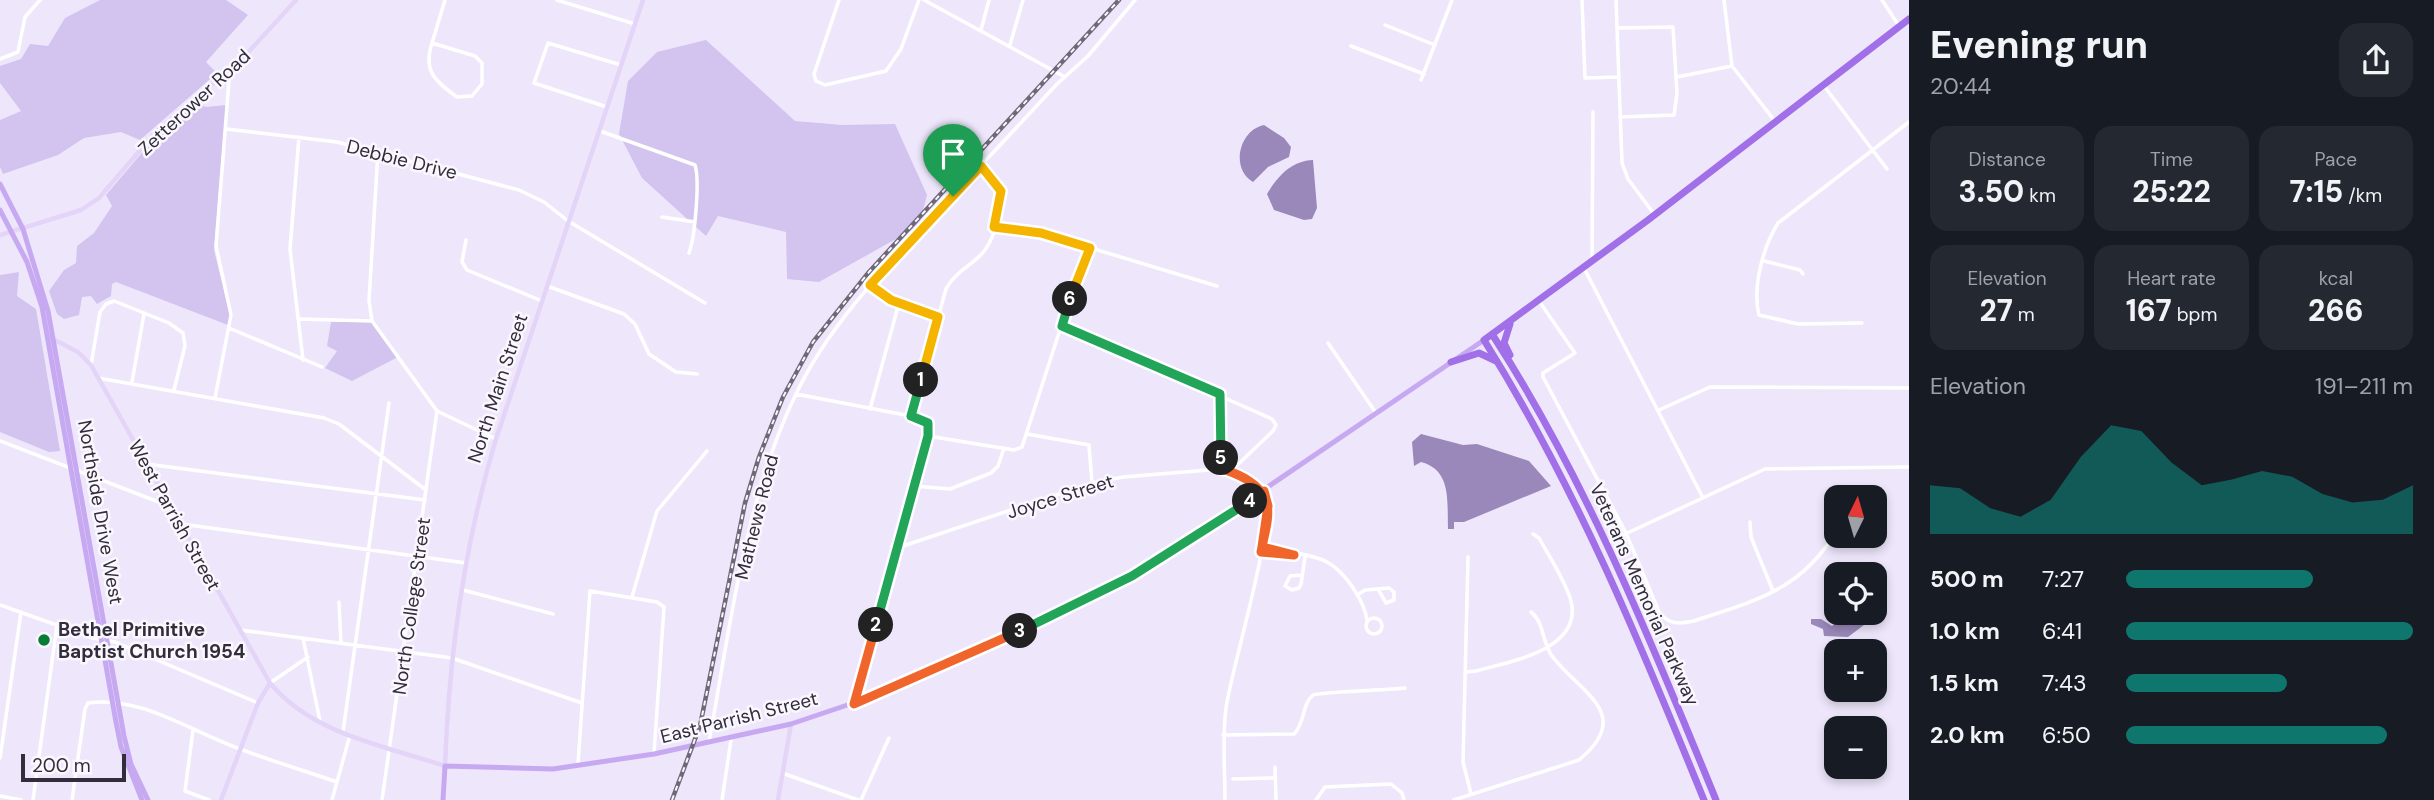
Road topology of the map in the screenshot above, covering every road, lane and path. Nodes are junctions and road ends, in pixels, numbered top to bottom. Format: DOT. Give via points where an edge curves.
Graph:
graph roads {
  1 [pos="40,0"];
  2 [pos="296,0"];
  3 [pos="445,0"];
  4 [pos="557,0"];
  5 [pos="643,0"];
  6 [pos="839,0"];
  7 [pos="919,0"];
  8 [pos="924,0"];
  9 [pos="989,0"];
  10 [pos="1023,0"];
  11 [pos="1135,0"];
  12 [pos="1452,0"];
  13 [pos="1582,0"];
  14 [pos="1616,0"];
  15 [pos="1724,0"];
  16 [pos="1882,0"];
  17 [pos="1909,19"];
  18 [pos="635,24"];
  19 [pos="1385,25"];
  20 [pos="1899,26"];
  21 [pos="1617,28"];
  22 [pos="981,30"];
  23 [pos="432,43"];
  24 [pos="1435,45"];
  25 [pos="1009,46"];
  26 [pos="1351,46"];
  27 [pos="0,59"];
  28 [pos="621,65"];
  29 [pos="1732,66"];
  30 [pos="230,68"];
  31 [pos="1424,74"];
  32 [pos="1065,77"];
  33 [pos="1618,77"];
  34 [pos="1677,77"];
  35 [pos="1421,80"];
  36 [pos="1823,85"];
  37 [pos="607,107"];
  38 [pos="1592,112"];
  39 [pos="1620,117"];
  40 [pos="1774,120"];
  41 [pos="1909,122"];
  42 [pos="226,129"];
  43 [pos="600,131"];
  44 [pos="299,137"];
  45 [pos="1873,150"];
  46 [pos="378,151"];
  47 [pos="981,166"];
  48 [pos="1887,169"];
  49 [pos="0,184"];
  50 [pos="0,209"];
  51 [pos="1654,214"];
  52 [pos="662,217"];
  53 [pos="568,221"];
  54 [pos="695,222"];
  55 [pos="994,227"];
  56 [pos="23,229"];
  57 [pos="13,231"];
  58 [pos="0,234"];
  59 [pos="466,240"];
  60 [pos="1090,248"];
  61 [pos="689,253"];
  62 [pos="1592,261"];
  63 [pos="1764,261"];
  64 [pos="1584,268"];
  65 [pos="1802,274"];
  66 [pos="870,285"];
  67 [pos="547,286"];
  68 [pos="1217,286"];
  69 [pos="542,301"];
  70 [pos="1539,301"];
  71 [pos="705,303"];
  72 [pos="899,303"];
  73 [pos="144,314"];
  74 [pos="938,317"];
  75 [pos="300,319"];
  76 [pos="1512,320"];
  77 [pos="372,321"];
  78 [pos="1862,323"];
  79 [pos="1062,326"];
  80 [pos="229,328"];
  81 [pos="1492,334"];
  82 [pos="51,338"];
  83 [pos="1484,340"];
  84 [pos="1328,343"];
  85 [pos="303,360"];
  86 [pos="1451,362"];
  87 [pos="1498,362"];
  88 [pos="91,365"];
  89 [pos="322,367"];
  90 [pos="698,374"];
  91 [pos="97,377"];
  92 [pos="132,382"];
  93 [pos="1909,388"];
  94 [pos="174,390"];
  95 [pos="796,394"];
  96 [pos="1220,394"];
  97 [pos="215,398"];
  98 [pos="389,403"];
  99 [pos="870,409"];
  100 [pos="1659,410"];
  101 [pos="437,411"];
  102 [pos="1540,411"];
  103 [pos="1376,413"];
  104 [pos="911,416"];
  105 [pos="1027,434"];
  106 [pos="928,436"];
  107 [pos="496,439"];
  108 [pos="0,441"];
  109 [pos="1004,448"];
  110 [pos="707,451"];
  111 [pos="382,456"];
  112 [pos="146,464"];
  113 [pos="1909,467"];
  114 [pos="1221,469"];
  115 [pos="76,471"];
  116 [pos="1231,471"];
  117 [pos="1092,483"];
  118 [pos="914,486"];
  119 [pos="426,490"];
  120 [pos="1264,491"];
  121 [pos="376,493"];
  122 [pos="1702,497"];
  123 [pos="425,500"];
  124 [pos="169,506"];
  125 [pos="1750,522"];
  126 [pos="181,524"];
  127 [pos="1626,533"];
  128 [pos="1532,534"];
  129 [pos="1608,542"];
  130 [pos="1824,547"];
  131 [pos="897,548"];
  132 [pos="369,549"];
  133 [pos="1262,549"];
  134 [pos="418,556"];
  135 [pos="1305,557"];
  136 [pos="1468,557"];
  137 [pos="466,563"];
  138 [pos="1302,575"];
  139 [pos="1378,589"];
  140 [pos="463,590"];
  141 [pos="1773,591"];
  142 [pos="1357,595"];
  143 [pos="632,597"];
  144 [pos="339,602"];
  145 [pos="0,605"];
  146 [pos="21,612"];
  147 [pos="1531,612"];
  148 [pos="553,614"];
  149 [pos="1367,620"];
  150 [pos="57,625"];
  151 [pos="240,630"];
  152 [pos="303,638"];
  153 [pos="104,640"];
  154 [pos="341,643"];
  155 [pos="355,645"];
  156 [pos="1548,648"];
  157 [pos="404,652"];
  158 [pos="307,657"];
  159 [pos="452,658"];
  160 [pos="1465,672"];
  161 [pos="270,683"];
  162 [pos="1405,688"];
  163 [pos="115,701"];
  164 [pos="258,703"];
  165 [pos="582,703"];
  166 [pos="854,704"];
  167 [pos="320,723"];
  168 [pos="791,724"];
  169 [pos="192,730"];
  170 [pos="343,732"];
  171 [pos="351,734"];
  172 [pos="1223,735"];
  173 [pos="890,738"];
  174 [pos="731,740"];
  175 [pos="708,744"];
  176 [pos="240,749"];
  177 [pos="391,749"];
  178 [pos="654,754"];
  179 [pos="0,758"];
  180 [pos="445,766"];
  181 [pos="578,766"];
  182 [pos="1275,767"];
  183 [pos="782,773"];
  184 [pos="1275,778"];
  185 [pos="1233,779"];
  186 [pos="337,782"];
  187 [pos="1471,794"];
  188 [pos="0,796"];
  189 [pos="18,800"];
  190 [pos="33,800"];
  191 [pos="72,800"];
  192 [pos="142,800"];
  193 [pos="148,800"];
  194 [pos="209,800"];
  195 [pos="221,800"];
  196 [pos="332,800"];
  197 [pos="382,800"];
  198 [pos="443,800"];
  199 [pos="722,800"];
  200 [pos="778,800"];
  201 [pos="859,800"];
  202 [pos="1225,800"];
  203 [pos="1276,800"];
  204 [pos="1316,800"];
  205 [pos="1404,800"];
  206 [pos="1454,800"];
  207 [pos="1704,800"];
  208 [pos="1716,800"];
  1 -- 27 [label="street" via="25,17 19,52"];
  2 -- 30 [label="street, Zetterower Road"];
  3 -- 23 [label="street"];
  4 -- 18 [label="street"];
  5 -- 18 [label="street, North Main Street"];
  6 -- 7 [label="street" via="814,74 825,85 886,71 901,49"];
  8 -- 22 [label="street"];
  9 -- 22 [label="street"];
  10 -- 25 [label="street"];
  11 -- 32 [label="street, Mathews Road"];
  12 -- 24 [label="street"];
  13 -- 33 [label="street" via="1585,78"];
  14 -- 21 [label="street"];
  15 -- 29 [label="street"];
  16 -- 20 [label="street"];
  17 -- 20 [label="highway"];
  18 -- 28 [label="street, North Main Street"];
  19 -- 24 [label="street"];
  20 -- 36 [label="highway"];
  21 -- 33 [label="street"];
  21 -- 34 [label="street" via="1673,27"];
  22 -- 25 [label="street"];
  23 -- 23 [label="street" via="427,62 430,72 457,97 472,96 482,84 482,63 475,56"];
  24 -- 31 [label="street"];
  25 -- 32 [label="street"];
  26 -- 31 [label="street"];
  28 -- 37 [label="street, North Main Street"];
  28 -- 37 [label="street" via="548,43 534,83"];
  29 -- 34 [label="street"];
  29 -- 40 [label="street"];
  30 -- 42 [label="street"];
  30 -- 56 [label="street, Zetterower Road" via="155,133 99,198 81,210"];
  31 -- 35 [label="street"];
  32 -- 47 [label="street, Mathews Road"];
  33 -- 39 [label="street"];
  34 -- 39 [label="street" via="1674,115"];
  36 -- 40 [label="highway"];
  36 -- 45 [label="street"];
  37 -- 43 [label="street, North Main Street"];
  38 -- 62 [label="street"];
  39 -- 51 [label="street" via="1624,173"];
  40 -- 51 [label="highway"];
  41 -- 45 [label="street"];
  42 -- 44 [label="street, Debbie Drive"];
  42 -- 80 [label="street" via="216,246 229,300"];
  43 -- 53 [label="street, North Main Street"];
  43 -- 54 [label="street" via="695,165"];
  44 -- 46 [label="street, Debbie Drive"];
  44 -- 75 [label="street" via="290,248"];
  45 -- 48 [label="street"];
  45 -- 63 [label="street" via="1778,223"];
  46 -- 53 [label="street, Debbie Drive" via="519,190"];
  46 -- 77 [label="street" via="369,301"];
  47 -- 55 [label="street" via="1001,191"];
  47 -- 66 [label="street, Mathews Road"];
  49 -- 56 [label="main road, Northside Drive West"];
  50 -- 57 [label="main road, Northside Drive West"];
  51 -- 62 [label="highway"];
  52 -- 54 [label="street"];
  53 -- 67 [label="street, North Main Street"];
  53 -- 71 [label="street, Debbie Drive"];
  54 -- 61 [label="street"];
  55 -- 60 [label="street" via="1041,233"];
  55 -- 74 [label="street" via="985,250 949,284"];
  56 -- 57 [label="street, Zetterower Road"];
  56 -- 82 [label="main road, Northside Drive West" via="41,283"];
  57 -- 58 [label="street, Zetterower Road"];
  57 -- 82 [label="main road, Northside Drive West"];
  59 -- 69 [label="street" via="462,262 467,270"];
  60 -- 68 [label="street"];
  60 -- 79 [label="street"];
  62 -- 64 [label="highway"];
  63 -- 65 [label="street"];
  63 -- 78 [label="street" via="1755,297 1759,315 1798,324"];
  64 -- 70 [label="highway"];
  64 -- 100 [label="street"];
  66 -- 72 [label="street"];
  66 -- 95 [label="street, Mathews Road" via="829,338"];
  67 -- 69 [label="street, North Main Street"];
  67 -- 90 [label="street" via="624,314 635,324 649,354 670,370"];
  69 -- 107 [label="street, North Main Street"];
  70 -- 76 [label="highway"];
  70 -- 127 [label="street" via="1574,353 1543,373 1544,377"];
  72 -- 74 [label="street"];
  72 -- 99 [label="street"];
  73 -- 88 [label="street" via="114,301 106,303 98,320"];
  73 -- 92 [label="street"];
  73 -- 94 [label="street" via="179,329 185,339"];
  74 -- 104 [label="street"];
  75 -- 77 [label="street"];
  75 -- 85 [label="street"];
  76 -- 81 [label="highway"];
  76 -- 102 [label="highway" via="1504,343"];
  77 -- 101 [label="street"];
  79 -- 96 [label="street"];
  79 -- 105 [label="street"];
  80 -- 85 [label="street"];
  80 -- 97 [label="street"];
  81 -- 83 [label="highway"];
  81 -- 102 [label="highway, Veterans Memorial Parkway"];
  82 -- 88 [label="street, West Parrish Street" via="78,352"];
  82 -- 115 [label="main road, Northside Drive West"];
  83 -- 86 [label="main road, East Parrish Street"];
  83 -- 87 [label="highway, Veterans Memorial Parkway"];
  84 -- 103 [label="street"];
  85 -- 89 [label="street"];
  86 -- 87 [label="highway" via="1479,353"];
  86 -- 103 [label="main road, East Parrish Street"];
  87 -- 207 [label="highway, Veterans Memorial Parkway" via="1544,440 1605,562"];
  88 -- 91 [label="street, West Parrish Street"];
  91 -- 92 [label="street"];
  91 -- 112 [label="street, West Parrish Street"];
  92 -- 94 [label="street"];
  93 -- 100 [label="street" via="1710,387"];
  94 -- 97 [label="street"];
  95 -- 99 [label="street"];
  95 -- 175 [label="street, Mathews Road" via="755,508"];
  96 -- 114 [label="street"];
  96 -- 116 [label="street" via="1276,425"];
  97 -- 111 [label="street" via="324,418"];
  98 -- 111 [label="street"];
  99 -- 104 [label="street"];
  100 -- 122 [label="street"];
  101 -- 107 [label="street"];
  101 -- 119 [label="street, North College Street"];
  102 -- 129 [label="highway, Veterans Memorial Parkway"];
  103 -- 120 [label="main road, East Parrish Street"];
  104 -- 106 [label="street" via="928,423"];
  105 -- 109 [label="street" via="1020,449"];
  105 -- 117 [label="street" via="1088,444"];
  106 -- 109 [label="street"];
  106 -- 118 [label="street"];
  107 -- 137 [label="street, North Main Street"];
  108 -- 115 [label="street"];
  109 -- 118 [label="street" via="999,467 991,473 950,489"];
  110 -- 143 [label="street" via="657,511"];
  111 -- 119 [label="street"];
  111 -- 121 [label="street"];
  112 -- 121 [label="street"];
  112 -- 124 [label="street, West Parrish Street"];
  113 -- 122 [label="street" via="1765,469"];
  114 -- 116 [label="street, Joyce Street"];
  114 -- 117 [label="street, Joyce Street"];
  115 -- 124 [label="street"];
  115 -- 153 [label="main road, Northside Drive West"];
  116 -- 120 [label="street, Joyce Street"];
  117 -- 131 [label="street, Joyce Street"];
  118 -- 131 [label="street"];
  119 -- 123 [label="street, North College Street"];
  120 -- 133 [label="street" via="1268,506"];
  120 -- 166 [label="main road, East Parrish Street" via="1138,573"];
  121 -- 123 [label="street"];
  121 -- 132 [label="street"];
  122 -- 127 [label="street"];
  123 -- 134 [label="street, North College Street"];
  124 -- 126 [label="street, West Parrish Street"];
  125 -- 141 [label="street" via="1751,537"];
  126 -- 132 [label="street"];
  126 -- 151 [label="street, West Parrish Street"];
  127 -- 129 [label="street"];
  127 -- 141 [label="street" via="1660,612 1673,623 1694,621"];
  128 -- 156 [label="street" via="1539,538 1572,607 1567,628"];
  129 -- 208 [label="highway, Veterans Memorial Parkway"];
  130 -- 141 [label="street" via="1798,578"];
  131 -- 166 [label="street"];
  132 -- 134 [label="street"];
  132 -- 155 [label="street"];
  133 -- 135 [label="street"];
  133 -- 172 [label="street" via="1227,698"];
  134 -- 137 [label="street"];
  134 -- 157 [label="street, North College Street"];
  135 -- 138 [label="street"];
  135 -- 142 [label="street" via="1329,564"];
  136 -- 160 [label="street"];
  137 -- 140 [label="street, North Main Street"];
  138 -- 138 [label="street" via="1290,576 1285,586 1296,589"];
  139 -- 139 [label="street" via="1386,603 1394,600 1392,589"];
  139 -- 142 [label="street"];
  140 -- 148 [label="street"];
  140 -- 159 [label="street, North Main Street"];
  142 -- 149 [label="street"];
  143 -- 165 [label="street" via="590,591"];
  143 -- 178 [label="street" via="664,607"];
  144 -- 154 [label="street"];
  145 -- 146 [label="street"];
  146 -- 150 [label="street"];
  146 -- 179 [label="street"];
  147 -- 156 [label="street" via="1537,616"];
  149 -- 149 [label="street" via="1370,634 1380,632 1379,620"];
  150 -- 153 [label="street"];
  150 -- 190 [label="street"];
  151 -- 152 [label="street"];
  151 -- 161 [label="street, West Parrish Street"];
  152 -- 154 [label="street"];
  152 -- 158 [label="street"];
  153 -- 163 [label="main road, Northside Drive West"];
  153 -- 164 [label="street"];
  154 -- 155 [label="street"];
  155 -- 157 [label="street"];
  155 -- 170 [label="street"];
  156 -- 160 [label="street"];
  156 -- 187 [label="street" via="1596,700 1603,715 1602,733 1579,760"];
  157 -- 159 [label="street"];
  157 -- 177 [label="street, North College Street"];
  158 -- 161 [label="street"];
  158 -- 167 [label="street"];
  159 -- 165 [label="street"];
  159 -- 180 [label="street, North Main Street"];
  160 -- 187 [label="street" via="1463,762"];
  161 -- 164 [label="street"];
  161 -- 167 [label="street, West Parrish Street" via="291,706"];
  162 -- 172 [label="street" via="1319,693 1309,699 1303,722 1294,733"];
  163 -- 169 [label="street"];
  163 -- 191 [label="street" via="88,703 85,709"];
  163 -- 192 [label="main road, Northside Drive West" via="121,747"];
  163 -- 193 [label="main road, Northside Drive West" via="131,764"];
  164 -- 176 [label="street"];
  165 -- 181 [label="street"];
  166 -- 168 [label="main road, East Parrish Street"];
  167 -- 170 [label="street, West Parrish Street"];
  168 -- 174 [label="main road, East Parrish Street"];
  168 -- 183 [label="street"];
  169 -- 176 [label="street"];
  169 -- 194 [label="street" via="185,791"];
  170 -- 171 [label="street, West Parrish Street"];
  171 -- 177 [label="street, West Parrish Street"];
  171 -- 186 [label="street"];
  172 -- 202 [label="street"];
  173 -- 201 [label="street"];
  174 -- 175 [label="main road, East Parrish Street"];
  174 -- 199 [label="street"];
  175 -- 178 [label="main road, East Parrish Street"];
  176 -- 186 [label="street"];
  176 -- 195 [label="street"];
  177 -- 180 [label="street, West Parrish Street"];
  177 -- 197 [label="street, North College Street"];
  178 -- 181 [label="main road, East Parrish Street"];
  180 -- 181 [label="main road, East Parrish Street"];
  180 -- 198 [label="main road, North Main Street"];
  182 -- 184 [label="street"];
  183 -- 200 [label="street"];
  183 -- 201 [label="street"];
  184 -- 185 [label="street"];
  184 -- 203 [label="street"];
  186 -- 196 [label="street"];
  187 -- 206 [label="street"];
  188 -- 189 [label="street"];
  204 -- 205 [label="street" via="1325,787 1391,784"];
}
